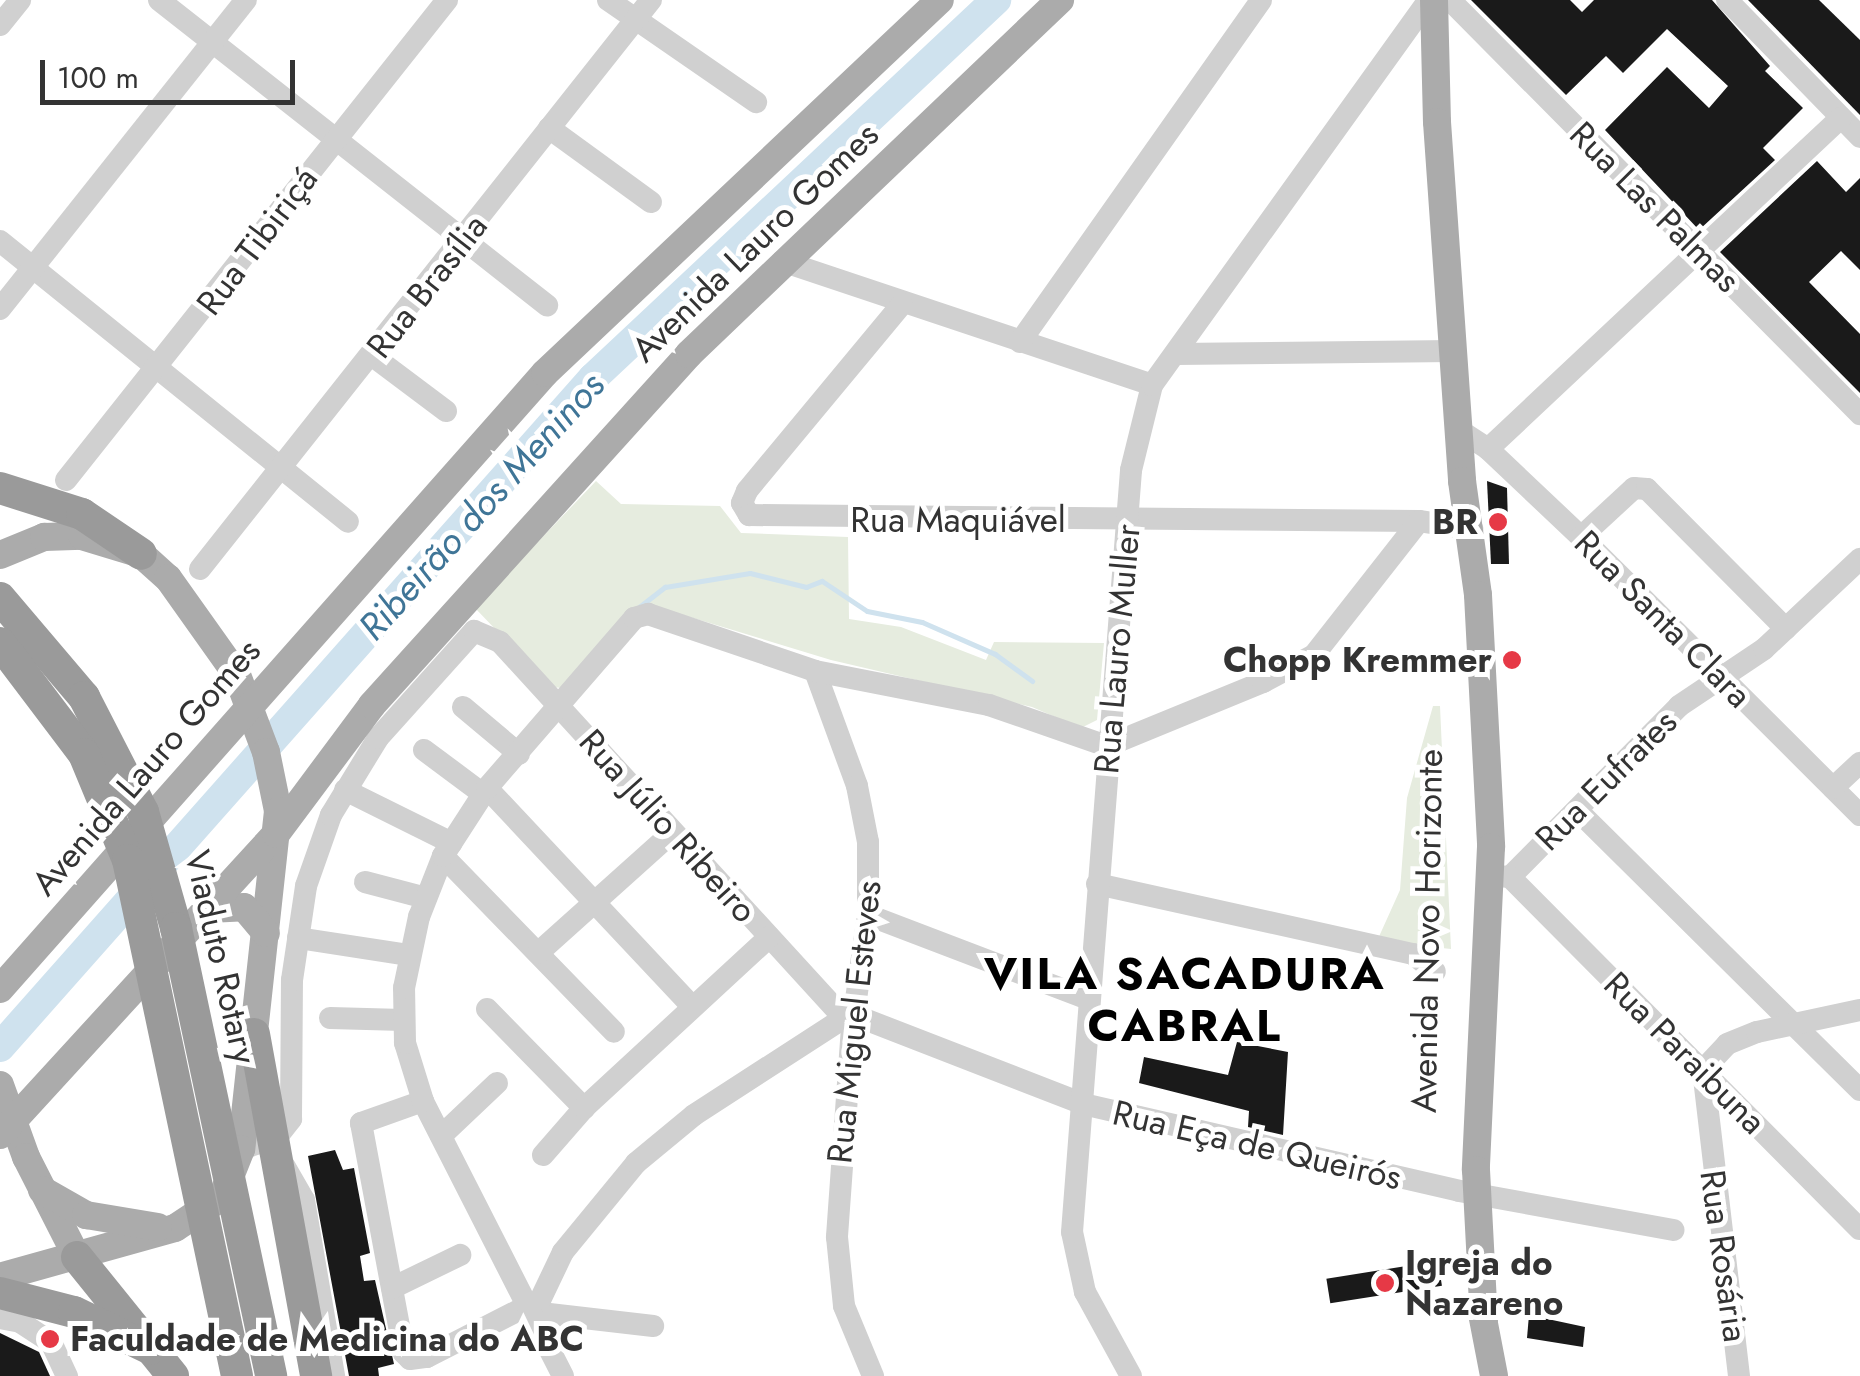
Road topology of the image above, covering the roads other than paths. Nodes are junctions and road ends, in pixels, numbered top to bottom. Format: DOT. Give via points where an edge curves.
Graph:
graph roads {
  1 [pos="20,0"];
  2 [pos="159,0"];
  3 [pos="246,0"];
  4 [pos="447,0"];
  5 [pos="608,0"];
  6 [pos="650,0"];
  7 [pos="913,0"];
  8 [pos="940,0"];
  9 [pos="1060,0"];
  10 [pos="1261,0"];
  11 [pos="1431,0"];
  12 [pos="1450,0"];
  13 [pos="1728,0"];
  14 [pos="635,21"];
  15 [pos="0,25"];
  16 [pos="212,44"];
  17 [pos="756,102"];
  18 [pos="1842,118"];
  19 [pos="549,128"];
  20 [pos="1860,136"];
  21 [pos="333,140"];
  22 [pos="651,202"];
  23 [pos="463,240"];
  24 [pos="0,241"];
  25 [pos="1700,253"];
  26 [pos="782,261"];
  27 [pos="34,268"];
  28 [pos="902,304"];
  29 [pos="546,305"];
  30 [pos="0,308"];
  31 [pos="1020,342"];
  32 [pos="1452,350"];
  33 [pos="1175,354"];
  34 [pos="374,356"];
  35 [pos="160,370"];
  36 [pos="1152,385"];
  37 [pos="446,411"];
  38 [pos="1860,414"];
  39 [pos="1458,430"];
  40 [pos="1488,449"];
  41 [pos="283,470"];
  42 [pos="66,480"];
  43 [pos="0,488"];
  44 [pos="1419,520"];
  45 [pos="1129,521"];
  46 [pos="348,522"];
  47 [pos="1462,528"];
  48 [pos="1581,537"];
  49 [pos="141,554"];
  50 [pos="0,555"];
  51 [pos="1860,560"];
  52 [pos="200,570"];
  53 [pos="0,598"];
  54 [pos="1786,629"];
  55 [pos="0,643"];
  56 [pos="815,670"];
  57 [pos="1721,677"];
  58 [pos="250,705"];
  59 [pos="558,706"];
  60 [pos="463,707"];
  61 [pos="1107,746"];
  62 [pos="424,750"];
  63 [pos="518,754"];
  64 [pos="1860,762"];
  65 [pos="273,780"];
  66 [pos="337,780"];
  67 [pos="1833,788"];
  68 [pos="485,791"];
  69 [pos="1577,810"];
  70 [pos="1860,816"];
  71 [pos="674,832"];
  72 [pos="276,834"];
  73 [pos="448,849"];
  74 [pos="1499,876"];
  75 [pos="365,882"];
  76 [pos="1097,884"];
  77 [pos="426,898"];
  78 [pos="593,903"];
  79 [pos="209,909"];
  80 [pos="868,916"];
  81 [pos="266,933"];
  82 [pos="770,937"];
  83 [pos="298,938"];
  84 [pos="538,953"];
  85 [pos="408,956"];
  86 [pos="0,962"];
  87 [pos="1435,972"];
  88 [pos="0,989"];
  89 [pos="1088,999"];
  90 [pos="692,1006"];
  91 [pos="487,1009"];
  92 [pos="1860,1010"];
  93 [pos="330,1018"];
  94 [pos="402,1020"];
  95 [pos="850,1020"];
  96 [pos="1792,1020"];
  97 [pos="614,1032"];
  98 [pos="254,1034"];
  99 [pos="1703,1070"];
  100 [pos="497,1082"];
  101 [pos="0,1087"];
  102 [pos="1860,1090"];
  103 [pos="422,1101"];
  104 [pos="1083,1104"];
  105 [pos="584,1108"];
  106 [pos="6,1128"];
  107 [pos="440,1136"];
  108 [pos="255,1144"];
  109 [pos="543,1155"];
  110 [pos="42,1190"];
  111 [pos="1468,1192"];
  112 [pos="174,1228"];
  113 [pos="1672,1230"];
  114 [pos="1860,1230"];
  115 [pos="460,1256"];
  116 [pos="76,1258"];
  117 [pos="0,1277"];
  118 [pos="392,1288"];
  119 [pos="0,1293"];
  120 [pos="530,1312"];
  121 [pos="0,1318"];
  122 [pos="653,1326"];
  123 [pos="151,1349"];
  124 [pos="66,1376"];
  125 [pos="173,1376"];
  126 [pos="237,1376"];
  127 [pos="271,1376"];
  128 [pos="316,1376"];
  129 [pos="334,1376"];
  130 [pos="563,1376"];
  131 [pos="873,1376"];
  132 [pos="1131,1376"];
  133 [pos="1494,1376"];
  134 [pos="1738,1376"];
  1 -- 15 [label="street"];
  2 -- 16 [label="street"];
  3 -- 16 [label="street"];
  4 -- 21 [label="street, Rua Tibiriçá"];
  5 -- 14 [label="street"];
  6 -- 14 [label="street, Rua Brasília"];
  7 -- 58 [label="main road, Avenida Lauro Gomes" via="568,323"];
  8 -- 58 [label="main road, Avenida Lauro Gomes" via="594,323"];
  9 -- 26 [label="main road, Avenida Lauro Gomes"];
  10 -- 31 [label="street"];
  11 -- 32 [label="main road, Avenida Novo Horizonte"];
  11 -- 33 [label="street, Rua Lauro Muller"];
  12 -- 25 [label="street, Rua Las Palmas"];
  13 -- 18 [label="street"];
  14 -- 17 [label="street"];
  14 -- 19 [label="street, Rua Brasília"];
  16 -- 21 [label="street"];
  16 -- 27 [label="street"];
  18 -- 20 [label="street"];
  18 -- 25 [label="street"];
  19 -- 22 [label="street"];
  19 -- 23 [label="street, Rua Brasília"];
  21 -- 23 [label="street"];
  21 -- 35 [label="street, Rua Tibiriçá"];
  23 -- 29 [label="street"];
  23 -- 34 [label="street, Rua Brasília"];
  24 -- 27 [label="street"];
  25 -- 38 [label="street, Rua Las Palmas"];
  25 -- 40 [label="street"];
  26 -- 28 [label="street"];
  26 -- 66 [label="main road, Avenida Lauro Gomes" via="372,705"];
  27 -- 30 [label="street"];
  27 -- 35 [label="street"];
  28 -- 31 [label="street"];
  28 -- 45 [label="street, Rua Maquiável" via="759,475 742,499 745,512 777,520"];
  31 -- 36 [label="street"];
  32 -- 33 [label="street"];
  32 -- 39 [label="main road, Avenida Novo Horizonte"];
  33 -- 36 [label="street, Rua Lauro Muller"];
  34 -- 37 [label="street"];
  34 -- 41 [label="street, Rua Brasília"];
  35 -- 41 [label="street"];
  35 -- 42 [label="street, Rua Tibiriçá"];
  36 -- 45 [label="street, Rua Lauro Muller" via="1131,470"];
  39 -- 40 [label="street, Rua Santa Clara"];
  39 -- 47 [label="main road, Avenida Novo Horizonte"];
  40 -- 48 [label="street, Rua Santa Clara"];
  41 -- 46 [label="street"];
  41 -- 52 [label="street, Rua Brasília"];
  43 -- 49 [label="highway" via="82,514"];
  44 -- 45 [label="street, Rua Maquiável"];
  44 -- 47 [label="street, Rua Maquiável"];
  44 -- 61 [label="street" via="1314,654"];
  45 -- 61 [label="street, Rua Lauro Muller"];
  47 -- 74 [label="main road, Avenida Novo Horizonte"];
  47 -- 111 [label="main road, Avenida Novo Horizonte" via="1473,837"];
  48 -- 54 [label="street" via="1634,488 1647,489"];
  48 -- 57 [label="street, Rua Santa Clara"];
  49 -- 50 [label="main road" via="62,534"];
  49 -- 58 [label="main road" via="202,618"];
  51 -- 54 [label="street, Rua Eufrates"];
  53 -- 127 [label="highway, Viaduto Rotary, bridge" via="84,697 144,812 176,928"];
  54 -- 57 [label="street, Rua Eufrates"];
  55 -- 126 [label="highway, Viaduto Rotary, bridge" via="84,754 128,860"];
  56 -- 59 [label="street" via="638,615"];
  56 -- 61 [label="street" via="989,705"];
  56 -- 80 [label="street, Rua Miguel Esteves" via="857,786 868,842"];
  57 -- 67 [label="street, Rua Santa Clara"];
  57 -- 69 [label="street, Rua Eufrates" via="1680,706"];
  58 -- 65 [label="main road"];
  58 -- 86 [label="main road, Avenida Lauro Gomes"];
  58 -- 88 [label="main road, Avenida Lauro Gomes"];
  59 -- 63 [label="street"];
  59 -- 66 [label="street, Rua Júlio Ribeiro" via="500,642 480,630 457,645"];
  59 -- 71 [label="street, Rua Júlio Ribeiro"];
  60 -- 63 [label="street"];
  61 -- 76 [label="street, Rua Lauro Muller"];
  62 -- 68 [label="street"];
  63 -- 68 [label="street"];
  64 -- 67 [label="street"];
  65 -- 66 [label="main road"];
  65 -- 72 [label="main road"];
  66 -- 72 [label="main road, Avenida Lauro Gomes"];
  66 -- 73 [label="street"];
  66 -- 83 [label="street"];
  67 -- 70 [label="street, Rua Santa Clara"];
  68 -- 73 [label="street"];
  68 -- 78 [label="street"];
  69 -- 74 [label="street, Rua Eufrates"];
  69 -- 96 [label="street"];
  71 -- 78 [label="street"];
  71 -- 82 [label="street, Rua Júlio Ribeiro"];
  72 -- 79 [label="main road, Avenida Lauro Gomes"];
  72 -- 81 [label="main road"];
  73 -- 77 [label="street"];
  73 -- 84 [label="street"];
  74 -- 99 [label="street, Rua Paraibuna"];
  74 -- 111 [label="main road, Avenida Novo Horizonte"];
  75 -- 77 [label="street"];
  76 -- 87 [label="street" via="1413,954"];
  76 -- 89 [label="street, Rua Lauro Muller"];
  77 -- 85 [label="street"];
  78 -- 84 [label="street"];
  78 -- 90 [label="street"];
  79 -- 81 [label="main road" via="244,908"];
  79 -- 106 [label="main road, Avenida Lauro Gomes"];
  80 -- 89 [label="street"];
  80 -- 95 [label="street, Rua Miguel Esteves"];
  81 -- 98 [label="main road"];
  82 -- 90 [label="street"];
  82 -- 95 [label="street, Rua Júlio Ribeiro"];
  83 -- 85 [label="street"];
  83 -- 108 [label="street" via="292,1110 286,1130"];
  84 -- 97 [label="street"];
  85 -- 94 [label="street"];
  89 -- 104 [label="street, Rua Lauro Muller"];
  90 -- 105 [label="street"];
  91 -- 105 [label="street"];
  92 -- 96 [label="street"];
  93 -- 94 [label="street"];
  94 -- 103 [label="street"];
  95 -- 104 [label="street, Rua Eça de Queirós"];
  95 -- 120 [label="street" via="694,1114 636,1163 572,1240"];
  95 -- 131 [label="street, Rua Miguel Esteves" via="838,1180 839,1280"];
  96 -- 99 [label="street" via="1727,1044"];
  96 -- 102 [label="street"];
  98 -- 108 [label="highway"];
  99 -- 114 [label="street, Rua Paraibuna"];
  99 -- 134 [label="street, Rua Rosária"];
  100 -- 107 [label="street"];
  101 -- 106 [label="main road"];
  103 -- 107 [label="street"];
  103 -- 118 [label="street" via="361,1122"];
  104 -- 111 [label="street, Rua Eça de Queirós"];
  104 -- 132 [label="street, Rua Lauro Muller" via="1076,1261"];
  105 -- 109 [label="street"];
  106 -- 110 [label="main road"];
  107 -- 120 [label="street"];
  108 -- 112 [label="main road" via="222,1197"];
  108 -- 128 [label="highway"];
  108 -- 129 [label="street" via="304,1200"];
  110 -- 112 [label="main road" via="110,1222"];
  110 -- 116 [label="main road"];
  111 -- 113 [label="street, Rua Eça de Queirós"];
  111 -- 133 [label="main road, Avenida Novo Horizonte"];
  112 -- 116 [label="main road"];
  115 -- 118 [label="street"];
  116 -- 117 [label="main road"];
  116 -- 123 [label="highway"];
  118 -- 120 [label="street" via="400,1342 414,1360"];
  119 -- 123 [label="highway" via="74,1312"];
  120 -- 122 [label="street"];
  120 -- 130 [label="street"];
  121 -- 124 [label="street" via="51,1342"];
  123 -- 125 [label="highway"];
}
